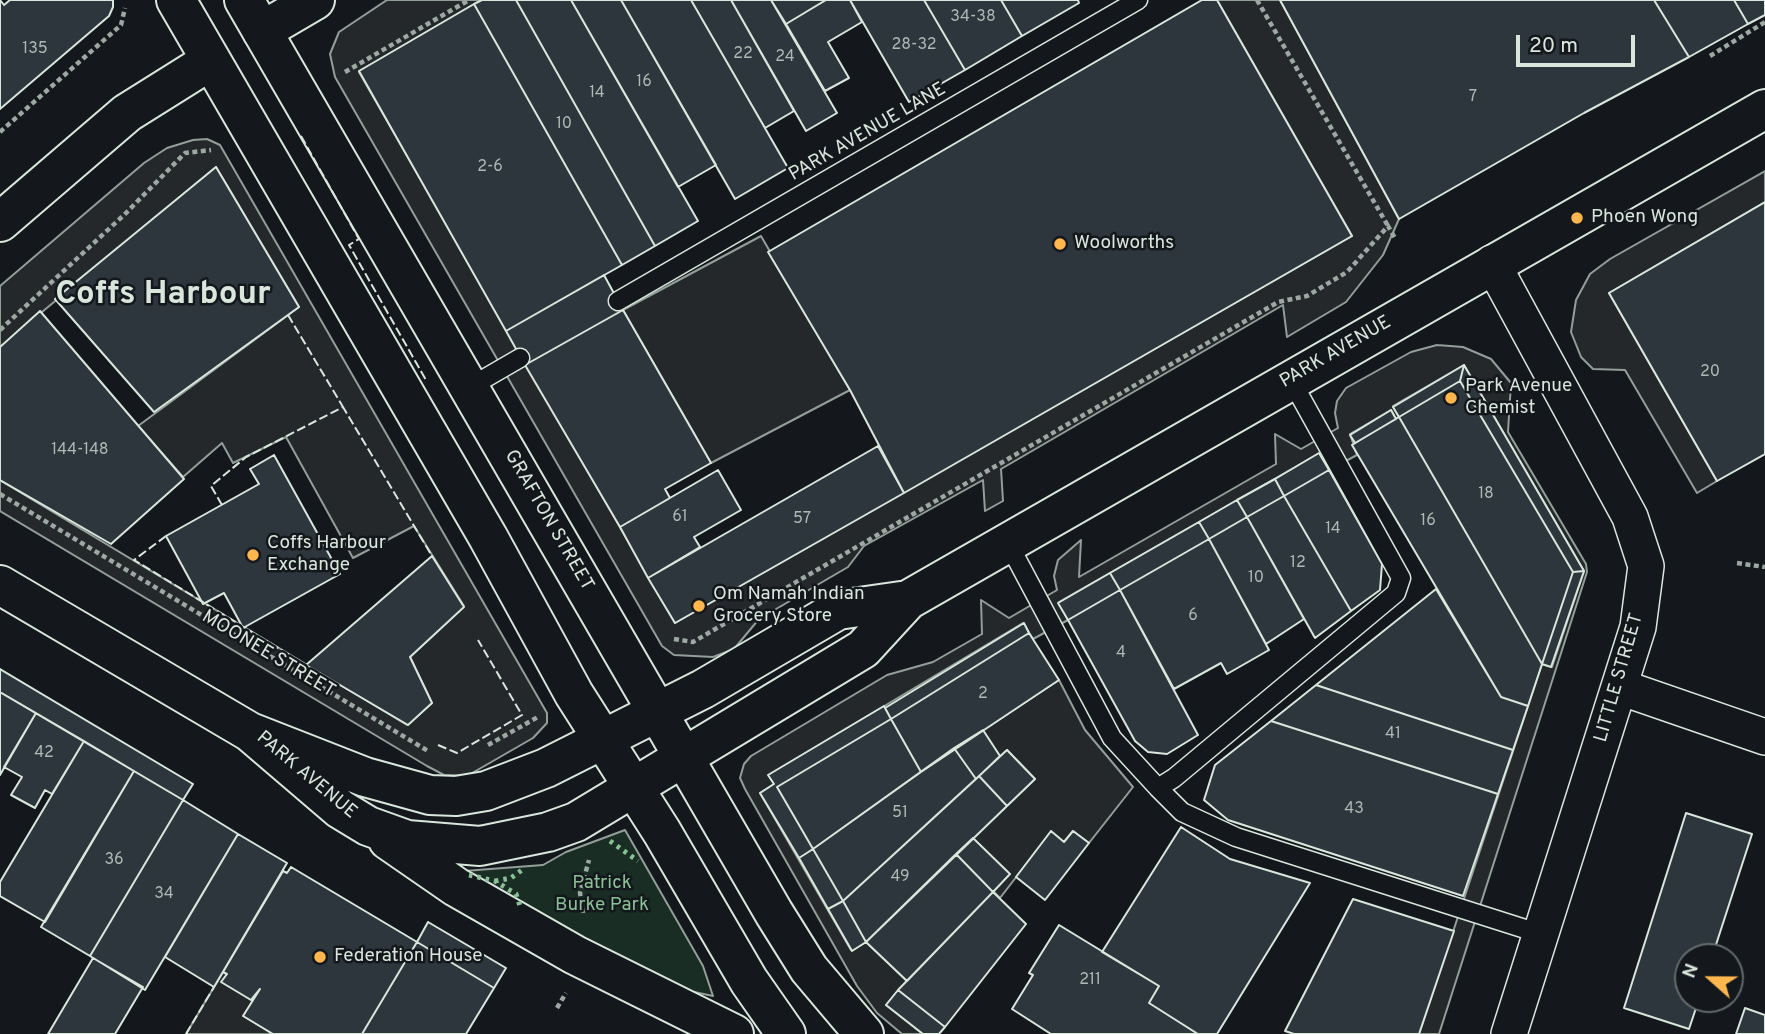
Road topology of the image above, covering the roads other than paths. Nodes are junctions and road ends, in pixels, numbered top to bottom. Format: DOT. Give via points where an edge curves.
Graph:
graph roads {
  1 [pos="176,0"];
  2 [pos="315,0"];
  3 [pos="1138,0"];
  4 [pos="253,15"];
  5 [pos="210,61"];
  6 [pos="1765,109"];
  7 [pos="0,222"];
  8 [pos="1492,263"];
  9 [pos="618,301"];
  10 [pos="520,358"];
  11 [pos="1290,378"];
  12 [pos="470,387"];
  13 [pos="1007,541"];
  14 [pos="0,586"];
  15 [pos="908,600"];
  16 [pos="1620,687"];
  17 [pos="659,713"];
  18 [pos="250,732"];
  19 [pos="1765,737"];
  20 [pos="601,739"];
  21 [pos="684,758"];
  22 [pos="1158,788"];
  23 [pos="632,789"];
  24 [pos="368,826"];
  25 [pos="1541,934"];
  26 [pos="734,1034"];
  27 [pos="786,1034"];
  28 [pos="864,1034"];
  29 [pos="1510,1034"];
  1 -- 5 [label="main road"];
  2 -- 4 [label="main road"];
  3 -- 9 [label="lane, PARK AVENUE LANE"];
  4 -- 5 [label="main road"];
  4 -- 12 [label="main road, GRAFTON STREET"];
  5 -- 7 [label="main road" via="127,113"];
  5 -- 20 [label="main road"];
  6 -- 8 [label="main road, PARK AVENUE"];
  8 -- 11 [label="main road, PARK AVENUE"];
  8 -- 16 [label="street, LITTLE STREET" via="1630,517 1646,566 1639,627"];
  10 -- 12 [label="lane"];
  11 -- 13 [label="main road, PARK AVENUE"];
  11 -- 22 [label="lane" via="1401,578 1396,593"];
  12 -- 17 [label="main road, GRAFTON STREET"];
  13 -- 15 [label="main road, PARK AVENUE"];
  13 -- 22 [label="lane" via="1112,738"];
  14 -- 18 [label="main road"];
  15 -- 17 [label="main road, PARK AVENUE" via="838,610"];
  15 -- 21 [label="main road, PARK AVENUE" via="863,649"];
  16 -- 19 [label="street"];
  16 -- 25 [label="street, LITTLE STREET"];
  17 -- 20 [label="main road, PARK AVENUE"];
  17 -- 21 [label="main road, GRAFTON STREET"];
  18 -- 20 [label="main road, PARK AVENUE" via="365,777 430,795 456,796 516,781"];
  18 -- 24 [label="main road, PARK AVENUE" via="340,809"];
  20 -- 23 [label="main road"];
  21 -- 23 [label="main road, PARK AVENUE"];
  21 -- 28 [label="main road, GRAFTON STREET" via="809,969"];
  22 -- 25 [label="lane" via="1182,812 1236,837"];
  23 -- 24 [label="main road, PARK AVENUE" via="576,822 505,843 446,845"];
  23 -- 27 [label="main road"];
  24 -- 26 [label="main road" via="456,887 575,955"];
  25 -- 29 [label="street, LITTLE STREET"];
}
